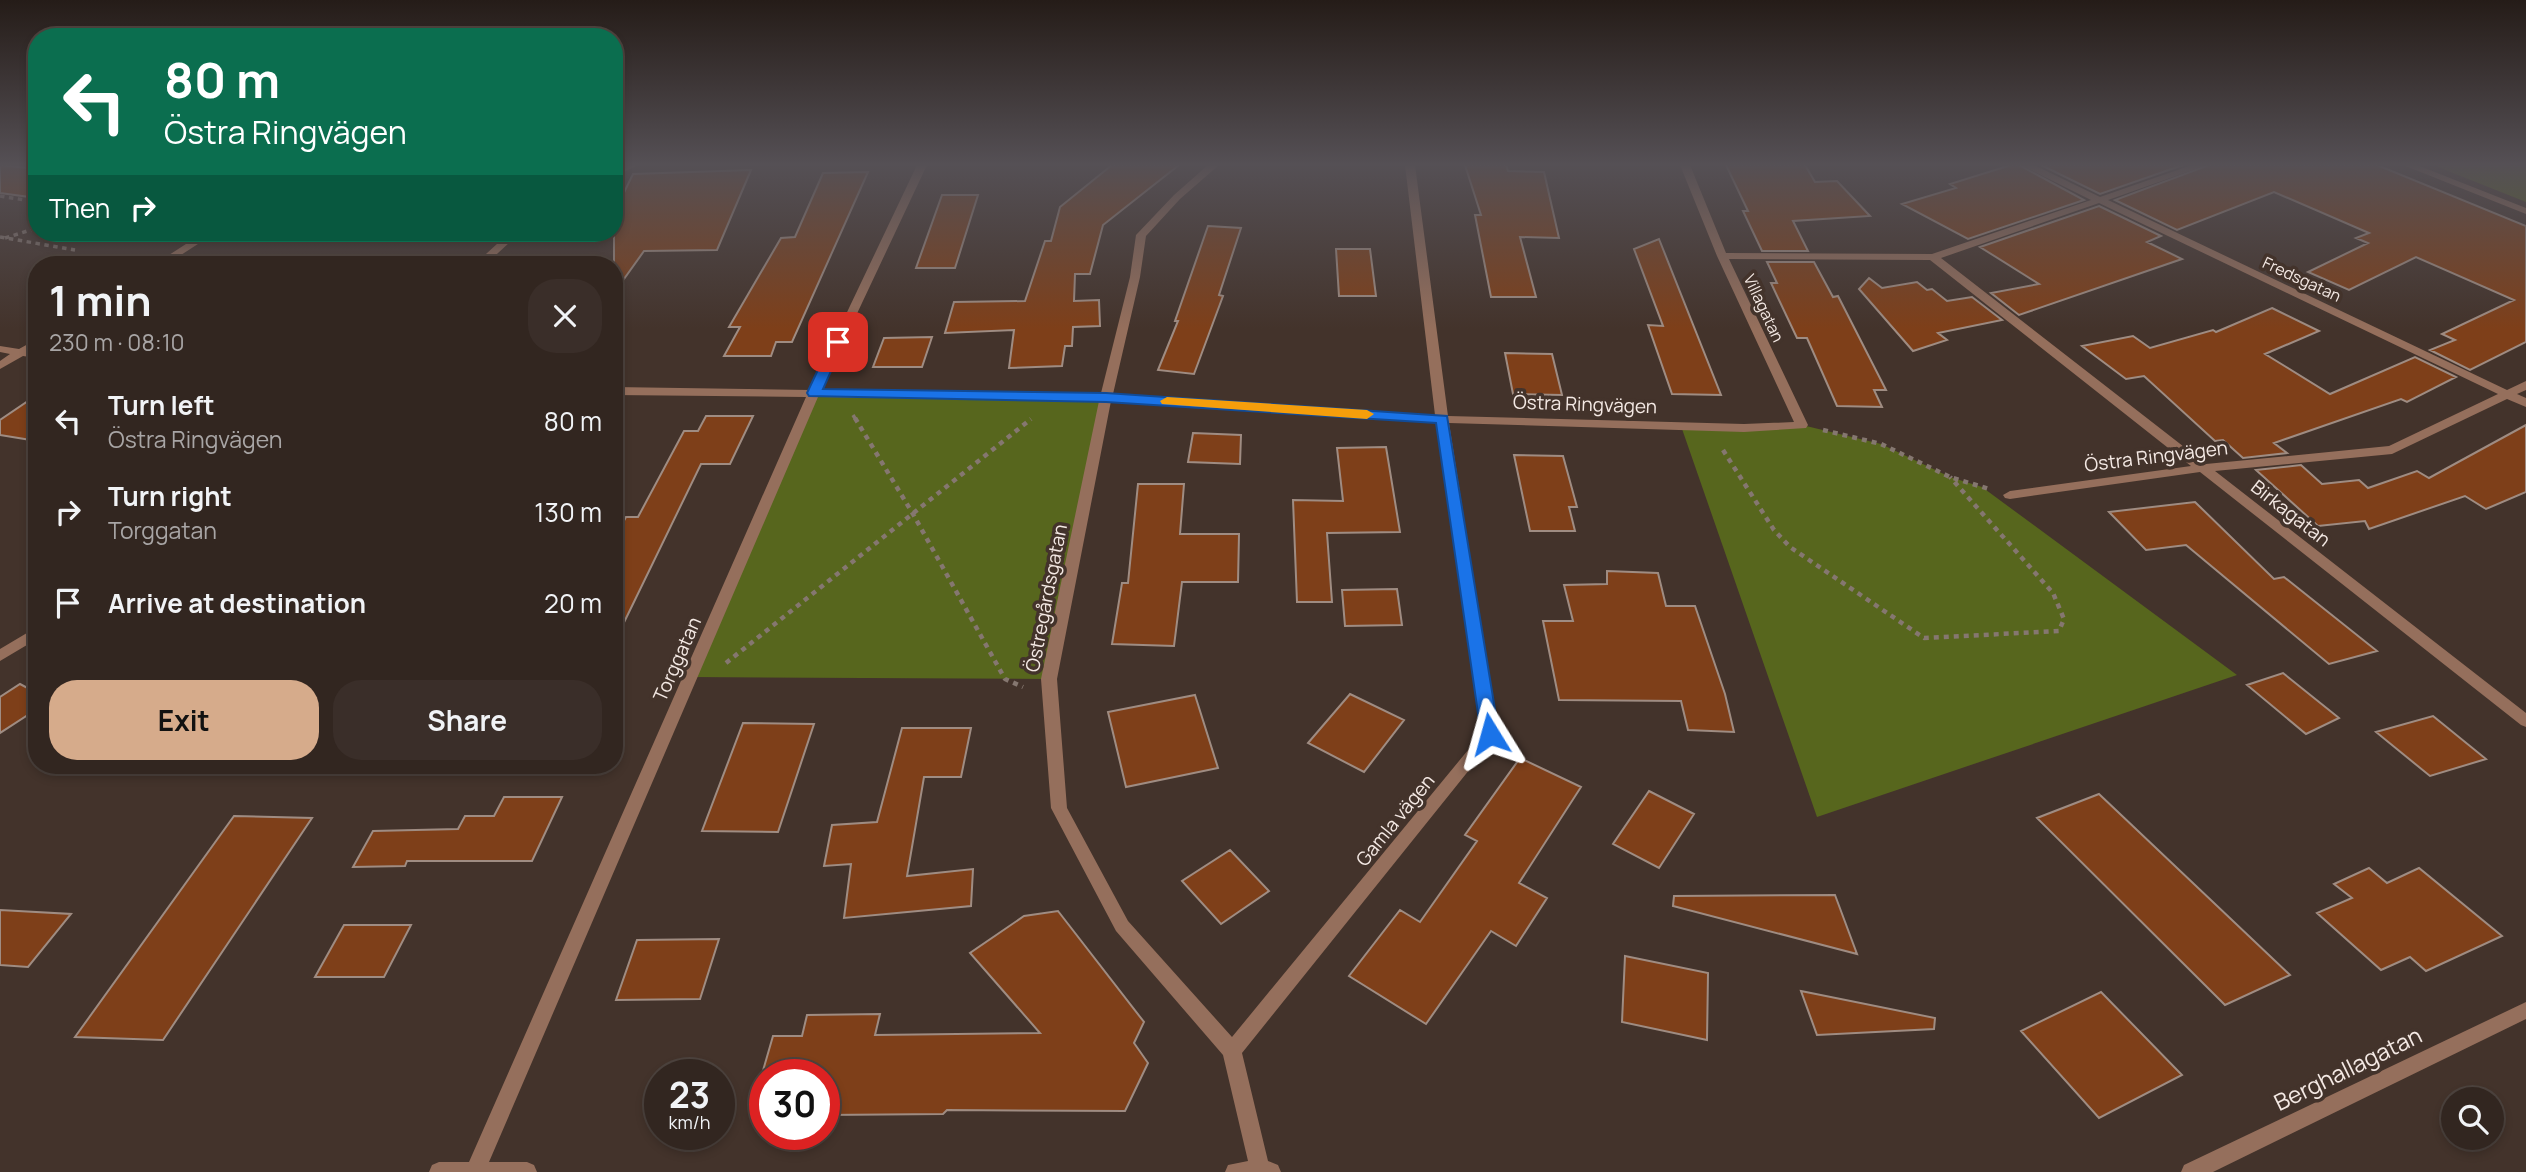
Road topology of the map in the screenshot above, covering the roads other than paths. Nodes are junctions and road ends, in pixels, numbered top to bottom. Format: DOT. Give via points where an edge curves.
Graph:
graph roads {
  1 [pos="896,220"];
  2 [pos="1156,220"];
  3 [pos="1417,220"];
  4 [pos="1707,220"];
  5 [pos="2039,220"];
  6 [pos="2141,220"];
  7 [pos="195,242"];
  8 [pos="505,242"];
  9 [pos="173,256"];
  10 [pos="489,256"];
  11 [pos="1722,256"];
  12 [pos="1933,257"];
  13 [pos="28,347"];
  14 [pos="0,349"];
  15 [pos="20,352"];
  16 [pos="28,353"];
  17 [pos="0,366"];
  18 [pos="2526,385"];
  19 [pos="623,391"];
  20 [pos="814,393"];
  21 [pos="2508,395"];
  22 [pos="1106,397"];
  23 [pos="2526,403"];
  24 [pos="1442,419"];
  25 [pos="1802,425"];
  26 [pos="2203,468"];
  27 [pos="2010,495"];
  28 [pos="28,638"];
  29 [pos="0,656"];
  30 [pos="2526,721"];
  31 [pos="2526,1010"];
  32 [pos="1232,1051"];
  33 [pos="475,1171"];
  34 [pos="1266,1171"];
  35 [pos="439,1172"];
  36 [pos="527,1172"];
  37 [pos="1235,1172"];
  38 [pos="2191,1172"];
  1 -- 20 [label="street, Torggatan"];
  2 -- 22 [label="street, Östregårdsgatan" via="1141,235"];
  3 -- 24 [label="street, Gamla vägen"];
  4 -- 11 [label="street, Villagatan"];
  5 -- 12 [label="street"];
  6 -- 21 [label="street, Fredsgatan"];
  7 -- 9 [label="street"];
  8 -- 10 [label="street"];
  11 -- 12 [label="street"];
  11 -- 25 [label="street, Villagatan"];
  12 -- 26 [label="street, Birkagatan"];
  13 -- 15 [label="street"];
  14 -- 15 [label="street"];
  15 -- 16 [label="street"];
  15 -- 17 [label="street"];
  18 -- 21 [label="street, Östra Ringvägen"];
  19 -- 20 [label="street, Östra Ringvägen"];
  20 -- 22 [label="street, Östra Ringvägen"];
  20 -- 33 [label="street, Torggatan"];
  21 -- 23 [label="street, Fredsgatan"];
  21 -- 26 [label="street, Östra Ringvägen" via="2392,450"];
  22 -- 24 [label="street, Östra Ringvägen"];
  22 -- 32 [label="street, Östregårdsgatan" via="1049,679 1059,808 1122,926"];
  24 -- 25 [label="street, Östra Ringvägen" via="1709,427"];
  24 -- 32 [label="street, Gamla vägen" via="1490,734"];
  26 -- 27 [label="street, Östra Ringvägen"];
  26 -- 30 [label="street, Birkagatan"];
  28 -- 29 [label="street"];
  31 -- 38 [label="street, Berghallagatan"];
  32 -- 34 [label="street, Östregårdsgatan"];
  33 -- 35 [label="street"];
  33 -- 36 [label="street"];
  34 -- 37 [label="street"];
}
